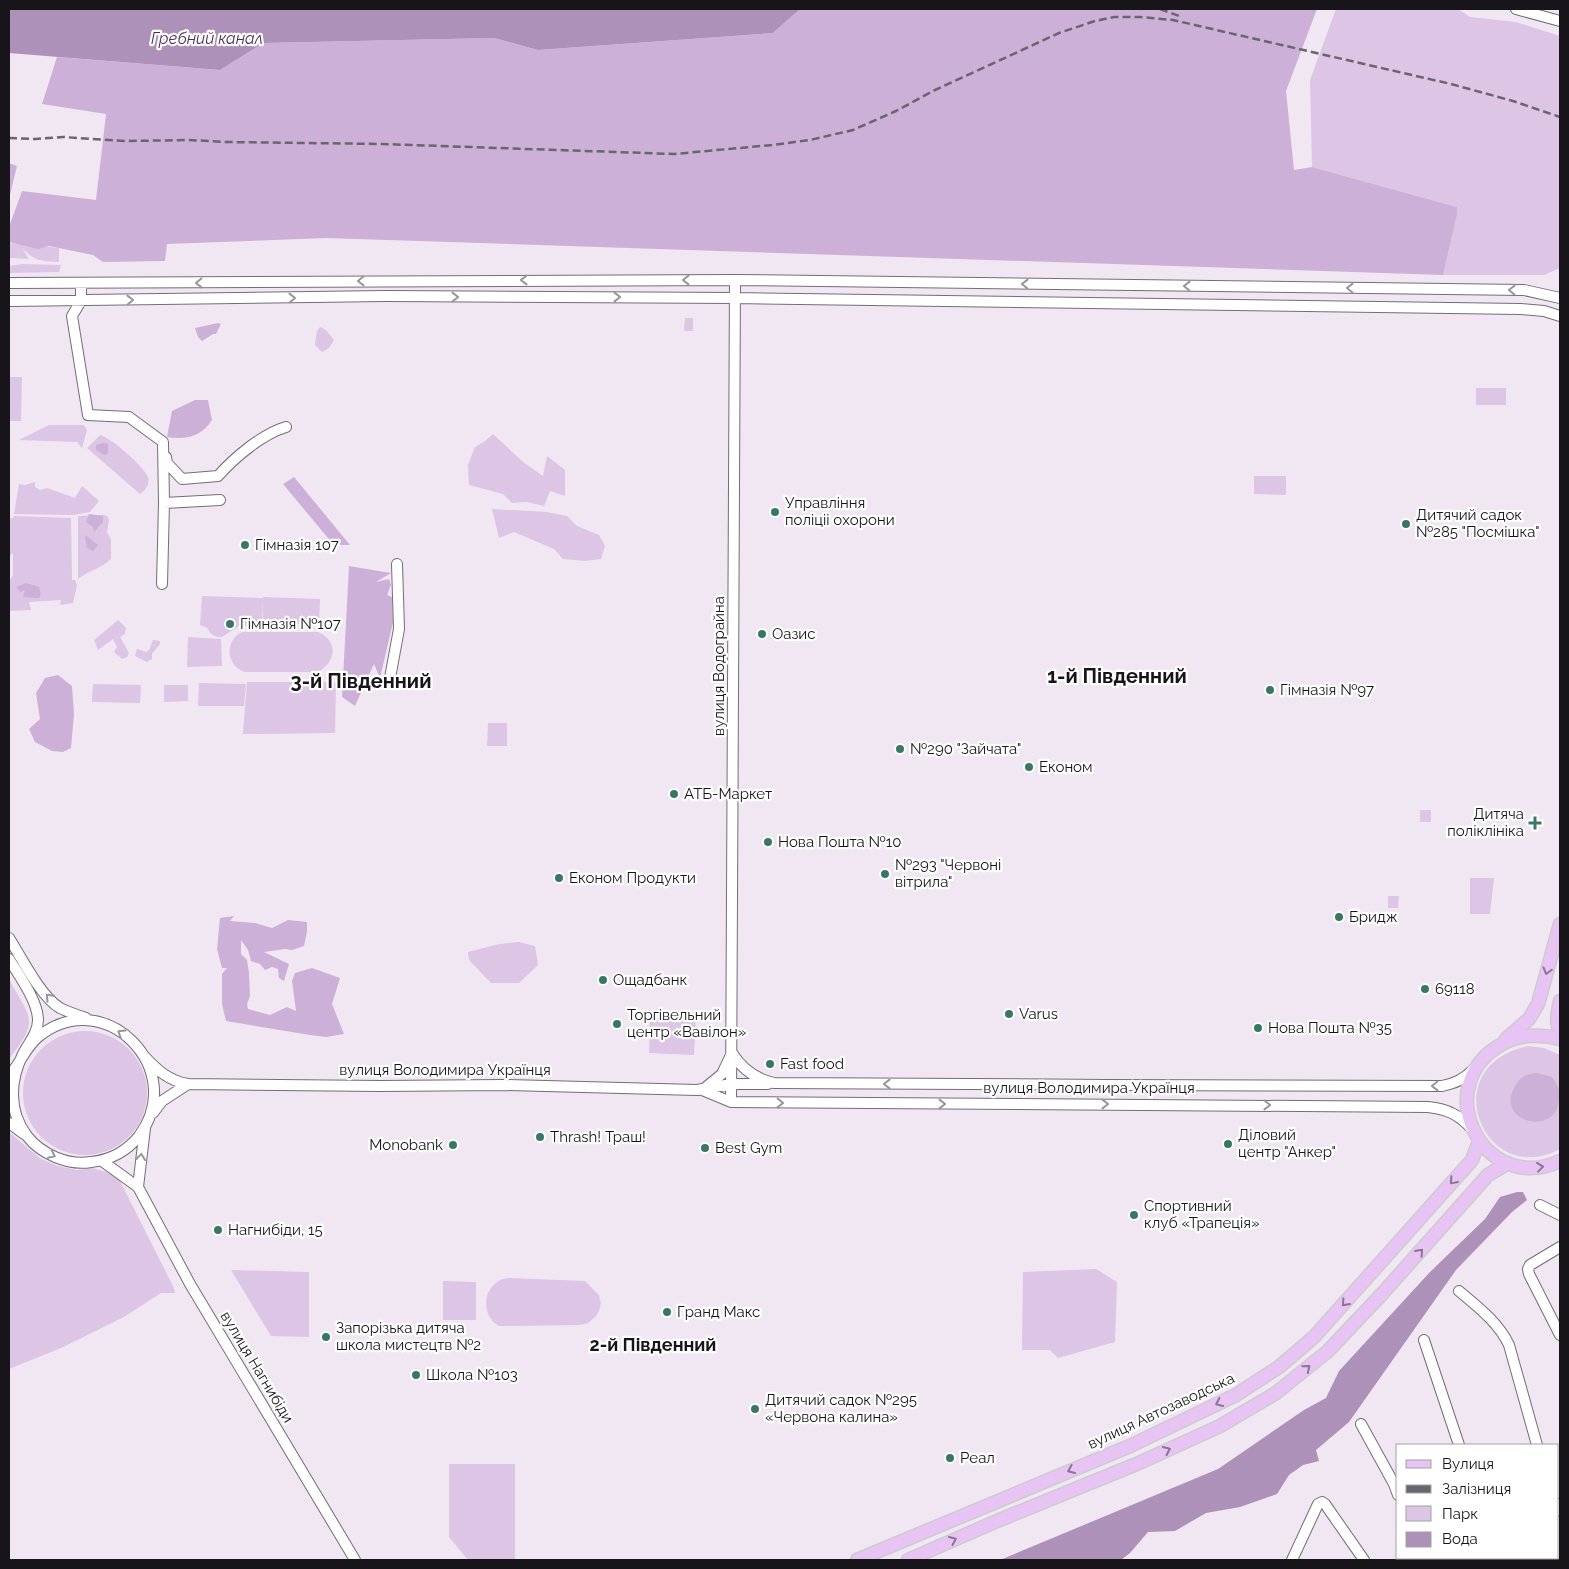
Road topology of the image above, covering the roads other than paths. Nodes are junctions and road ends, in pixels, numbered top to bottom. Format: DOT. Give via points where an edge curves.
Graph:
graph roads {
  1 [pos="1516,9"];
  2 [pos="1560,21"];
  3 [pos="735,280"];
  4 [pos="9,283"];
  5 [pos="81,284"];
  6 [pos="735,298"];
  7 [pos="1560,298"];
  8 [pos="9,301"];
  9 [pos="81,301"];
  10 [pos="1560,316"];
  11 [pos="286,427"];
  12 [pos="163,442"];
  13 [pos="220,500"];
  14 [pos="164,503"];
  15 [pos="397,564"];
  16 [pos="162,584"];
  17 [pos="390,678"];
  18 [pos="1560,924"];
  19 [pos="9,938"];
  20 [pos="9,959"];
  21 [pos="1560,1001"];
  22 [pos="92,1020"];
  23 [pos="1560,1032"];
  24 [pos="1560,1040"];
  25 [pos="1496,1047"];
  26 [pos="732,1053"];
  27 [pos="23,1054"];
  28 [pos="144,1056"];
  29 [pos="1477,1066"];
  30 [pos="9,1076"];
  31 [pos="774,1083"];
  32 [pos="188,1084"];
  33 [pos="732,1084"];
  34 [pos="702,1090"];
  35 [pos="731,1102"];
  36 [pos="9,1123"];
  37 [pos="145,1128"];
  38 [pos="1472,1129"];
  39 [pos="27,1136"];
  40 [pos="1479,1141"];
  41 [pos="102,1161"];
  42 [pos="1560,1161"];
  43 [pos="1508,1164"];
  44 [pos="138,1187"];
  45 [pos="1560,1205"];
  46 [pos="1560,1215"];
  47 [pos="1560,1247"];
  48 [pos="1460,1291"];
  49 [pos="1560,1334"];
  50 [pos="1424,1340"];
  51 [pos="1361,1424"];
  52 [pos="1459,1444"];
  53 [pos="1537,1444"];
  54 [pos="1130,1446"];
  55 [pos="1139,1463"];
  56 [pos="1396,1490"];
  57 [pos="883,1555"];
  58 [pos="355,1560"];
  59 [pos="857,1560"];
  60 [pos="908,1560"];
  61 [pos="1292,1560"];
  62 [pos="1364,1560"];
  1 -- 2 [label="street"];
  3 -- 5 [label="street, one-way"];
  3 -- 6 [label="street, вулиця Водограйна"];
  7 -- 3 [label="street, one-way" via="1524,290"];
  4 -- 5 [label="street"];
  5 -- 9 [label="street"];
  9 -- 6 [label="street, one-way" via="386,296"];
  6 -- 10 [label="street" via="1521,309"];
  6 -- 26 [label="street, вулиця Водограйна"];
  8 -- 9 [label="street"];
  9 -- 12 [label="street" via="72,316 88,415 129,417"];
  11 -- 12 [label="street" via="270,433 228,464 218,476 182,478 167,463"];
  12 -- 14 [label="street"];
  13 -- 14 [label="street"];
  14 -- 16 [label="street"];
  15 -- 17 [label="street" via="399,628"];
  18 -- 25 [label="main road, one-way" via="1534,1012"];
  22 -- 19 [label="street, one-way" via="59,1008 43,991"];
  20 -- 27 [label="street" via="38,1017 38,1029"];
  21 -- 23 [label="main road" via="1557,1015"];
  22 -- 27 [label="street, вулиця Володимира Українця" via="75,1020 51,1029"];
  28 -- 22 [label="street, вулиця Володимира Українця, one-way" via="122,1032"];
  24 -- 25 [label="main road, вулиця Володимира Українця" via="1551,1036 1523,1037"];
  25 -- 29 [label="main road, вулиця Володимира Українця"];
  26 -- 31 [label="street" via="751,1074"];
  26 -- 33 [label="street, вулиця Водограйна"];
  26 -- 34 [label="street" via="722,1074"];
  27 -- 30 [label="street, вулиця Володимира Українця"];
  27 -- 39 [label="street, вулиця Володимира Українця" via="14,1076 13,1089 14,1108"];
  28 -- 32 [label="street, вулиця Володимира Українця" via="162,1074"];
  28 -- 37 [label="street, вулиця Володимира Українця" via="154,1083 151,1113"];
  29 -- 31 [label="street, вулиця Володимира Українця, one-way" via="1455,1084 1442,1086"];
  29 -- 38 [label="main road, вулиця Володимира Українця" via="1467,1097"];
  31 -- 33 [label="street, вулиця Володимира Українця"];
  32 -- 34 [label="street, вулиця Володимира Українця" via="504,1085"];
  32 -- 37 [label="street, вулиця Володимира Українця" via="162,1101"];
  33 -- 34 [label="street, вулиця Володимира Українця"];
  33 -- 35 [label="street, вулиця Водограйна"];
  34 -- 35 [label="street, вулиця Володимира Українця"];
  35 -- 38 [label="street, вулиця Володимира Українця, one-way" via="1428,1107 1454,1113"];
  36 -- 39 [label="street, вулиця Володимира Українця"];
  37 -- 41 [label="street, вулиця Володимира Українця" via="119,1154"];
  44 -- 37 [label="street, one-way"];
  38 -- 40 [label="main road, вулиця Володимира Українця"];
  39 -- 41 [label="street, вулиця Володимира Українця, one-way" via="49,1154 66,1161"];
  40 -- 43 [label="main road, вулиця Володимира Українця"];
  40 -- 54 [label="main road, вулиця Автозаводська, one-way" via="1472,1160 1314,1337 1279,1367 1236,1395"];
  41 -- 44 [label="street, вулиця Нагнибіди"];
  43 -- 42 [label="main road, вулиця Володимира Українця, one-way" via="1538,1168"];
  55 -- 43 [label="main road, one-way" via="1220,1426 1276,1393 1328,1351 1488,1175"];
  44 -- 58 [label="street, вулиця Нагнибіди" via="190,1284"];
  45 -- 46 [label="street" via="1540,1205"];
  47 -- 49 [label="street" via="1528,1269"];
  48 -- 53 [label="street" via="1503,1334 1509,1345"];
  50 -- 52 [label="street"];
  51 -- 56 [label="street"];
  54 -- 55 [label="main road"];
  54 -- 57 [label="main road, вулиця Автозаводська, one-way"];
  60 -- 55 [label="main road, one-way"];
  57 -- 59 [label="main road, вулиця Автозаводська"];
  61 -- 62 [label="street" via="1318,1504 1322,1502"];
}
